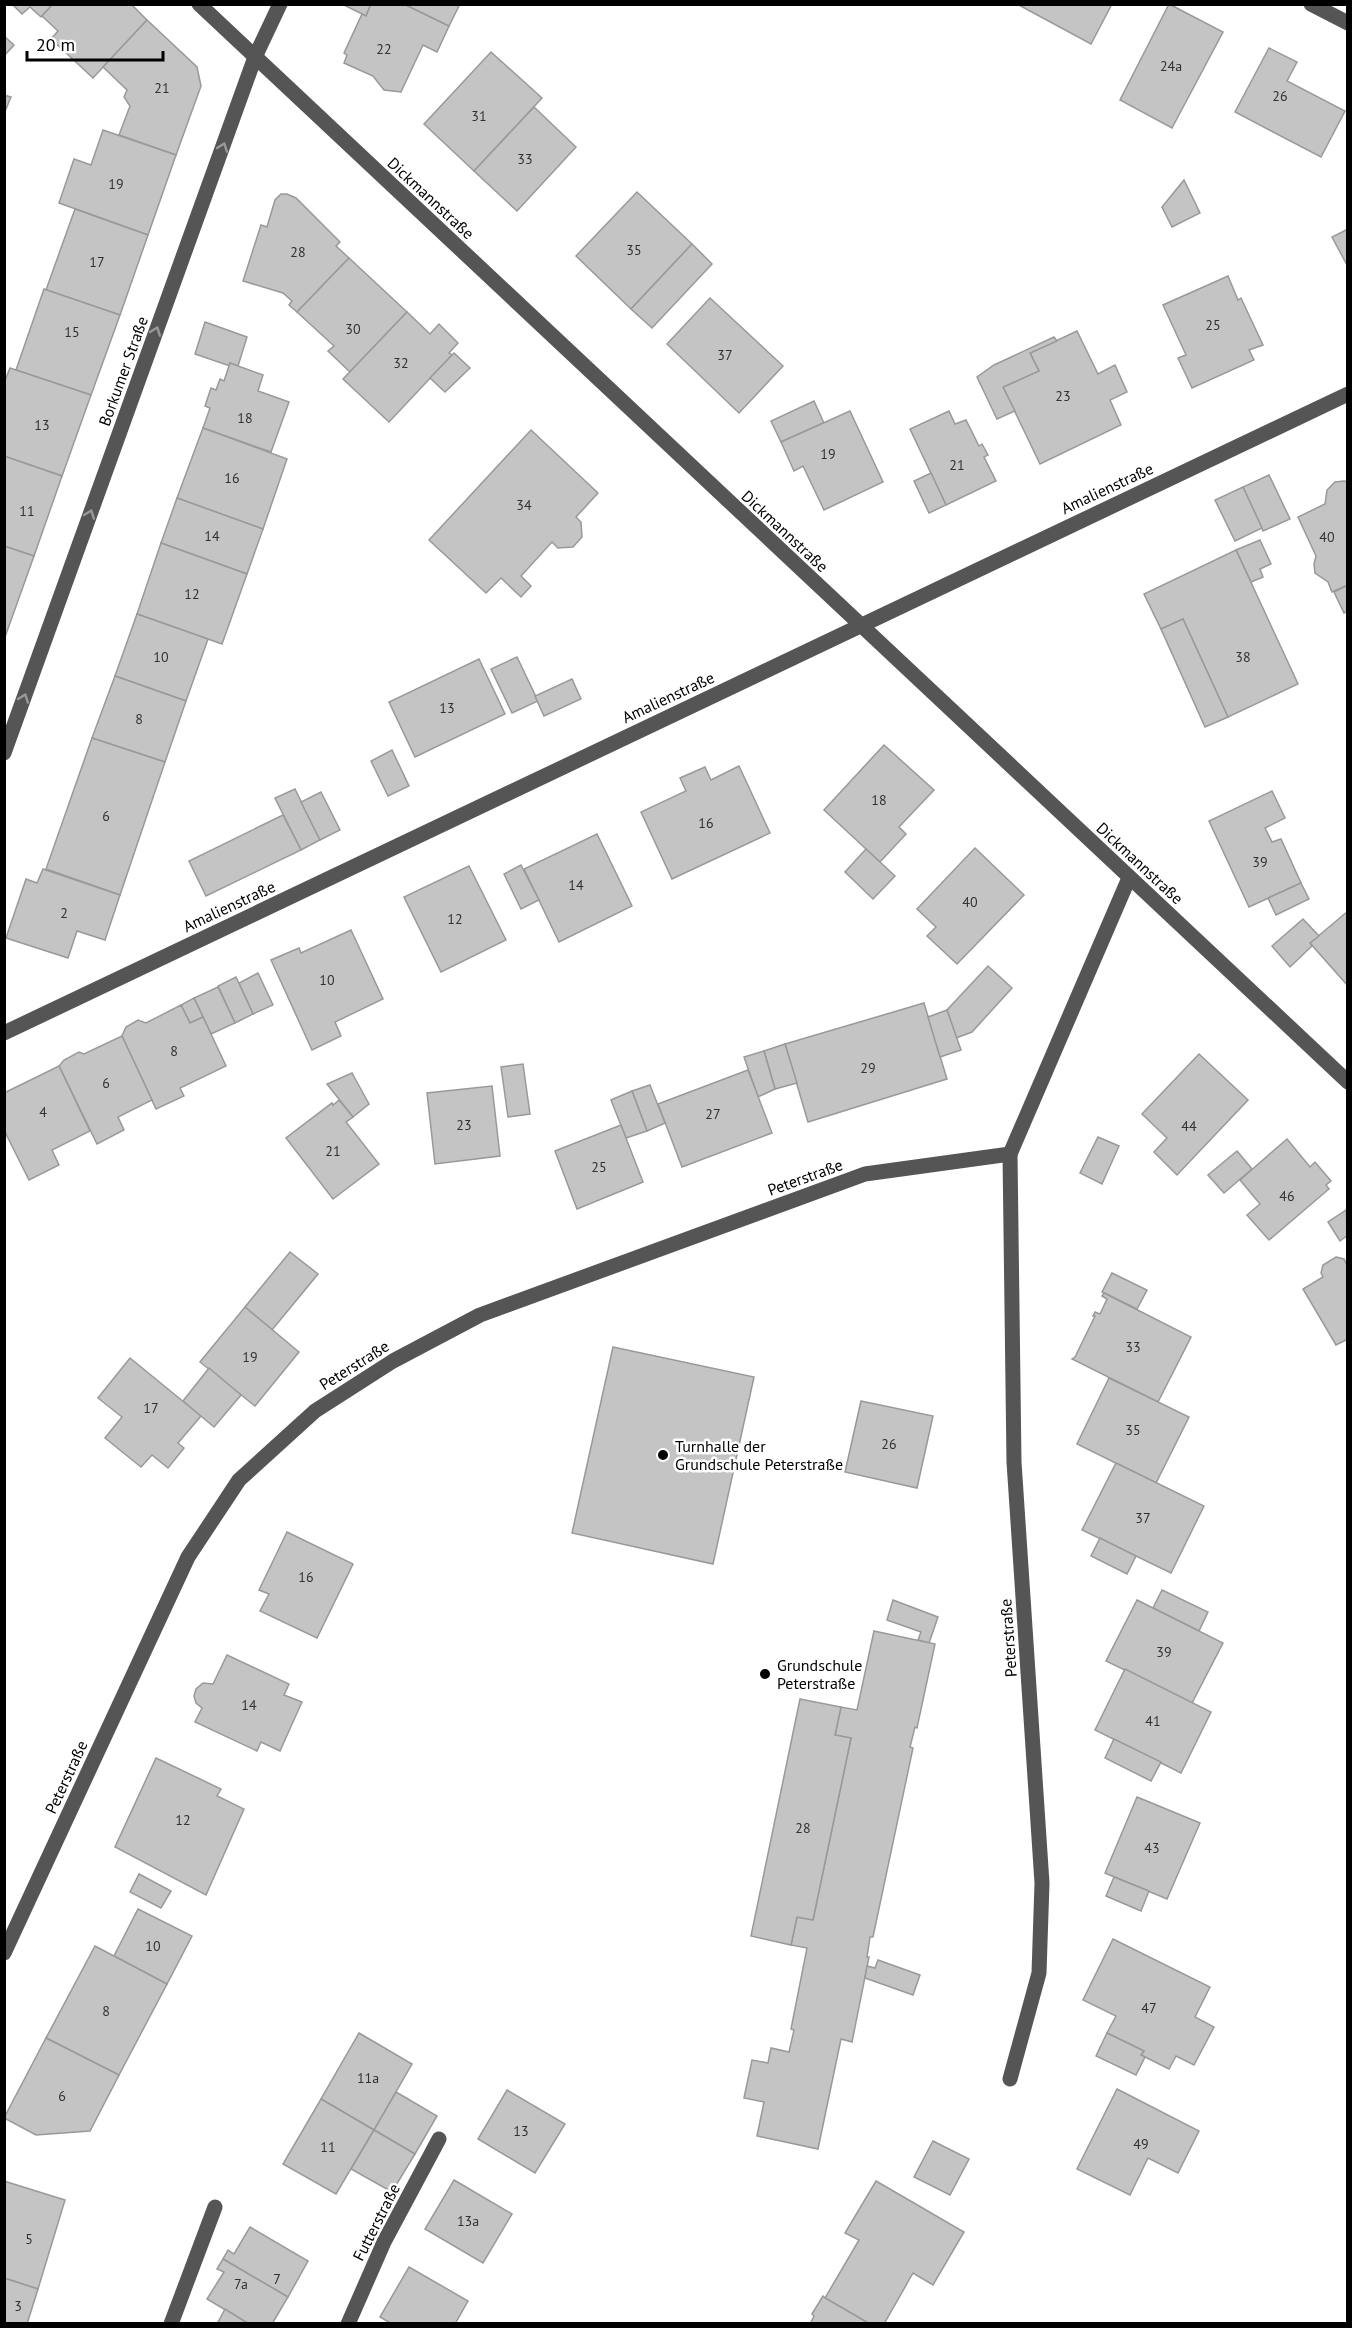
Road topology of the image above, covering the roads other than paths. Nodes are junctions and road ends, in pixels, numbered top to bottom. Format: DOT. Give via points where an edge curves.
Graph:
graph roads {
  1 [pos="200,4"];
  2 [pos="280,4"];
  3 [pos="1311,4"];
  4 [pos="1347,23"];
  5 [pos="255,57"];
  6 [pos="1347,394"];
  7 [pos="859,625"];
  8 [pos="4,753"];
  9 [pos="1129,878"];
  10 [pos="4,1033"];
  11 [pos="1347,1082"];
  12 [pos="1010,1154"];
  13 [pos="4,1953"];
  14 [pos="1010,2079"];
  15 [pos="439,2139"];
  16 [pos="216,2207"];
  17 [pos="171,2324"];
  18 [pos="348,2324"];
  1 -- 5 [label="street, Dickmannstraße"];
  2 -- 5 [label="street, Borkumer Straße"];
  3 -- 4 [label="street"];
  5 -- 7 [label="street, Dickmannstraße"];
  8 -- 5 [label="street, Borkumer Straße, one-way"];
  6 -- 7 [label="street, Amalienstraße"];
  7 -- 9 [label="street, Dickmannstraße"];
  7 -- 10 [label="street, Amalienstraße"];
  9 -- 11 [label="street, Dickmannstraße"];
  9 -- 12 [label="street, Peterstraße"];
  12 -- 13 [label="street, Peterstraße" via="865,1174 480,1315 393,1361 315,1411 239,1480 188,1557"];
  12 -- 14 [label="street, Peterstraße" via="1014,1462 1042,1883 1039,1973"];
  15 -- 18 [label="street, Futterstraße" via="384,2242"];
  16 -- 17 [label="street"];
}
